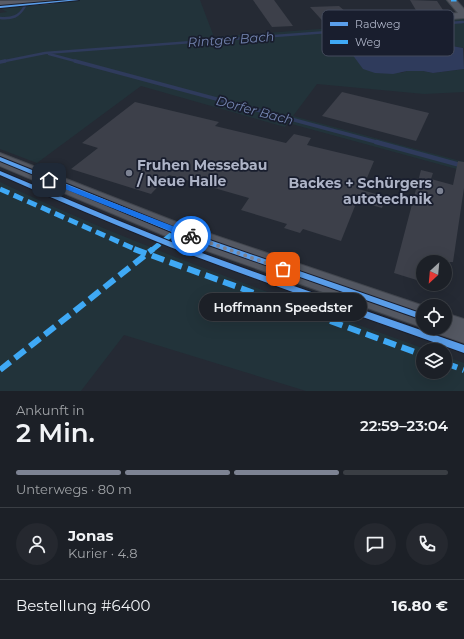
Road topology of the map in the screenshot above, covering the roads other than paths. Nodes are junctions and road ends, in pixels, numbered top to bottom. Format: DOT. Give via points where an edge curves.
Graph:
graph roads {
  1 [pos="53,0"];
  2 [pos="451,0"];
  3 [pos="0,4"];
  4 [pos="464,14"];
  5 [pos="454,15"];
  6 [pos="0,159"];
  7 [pos="416,315"];
  8 [pos="452,327"];
  9 [pos="464,331"];
  1 -- 3 [label="main road"];
  2 -- 4 [label="street"];
  4 -- 5 [label="street"];
  6 -- 7 [label="street" via="176,231"];
  8 -- 9 [label="street"];
}
